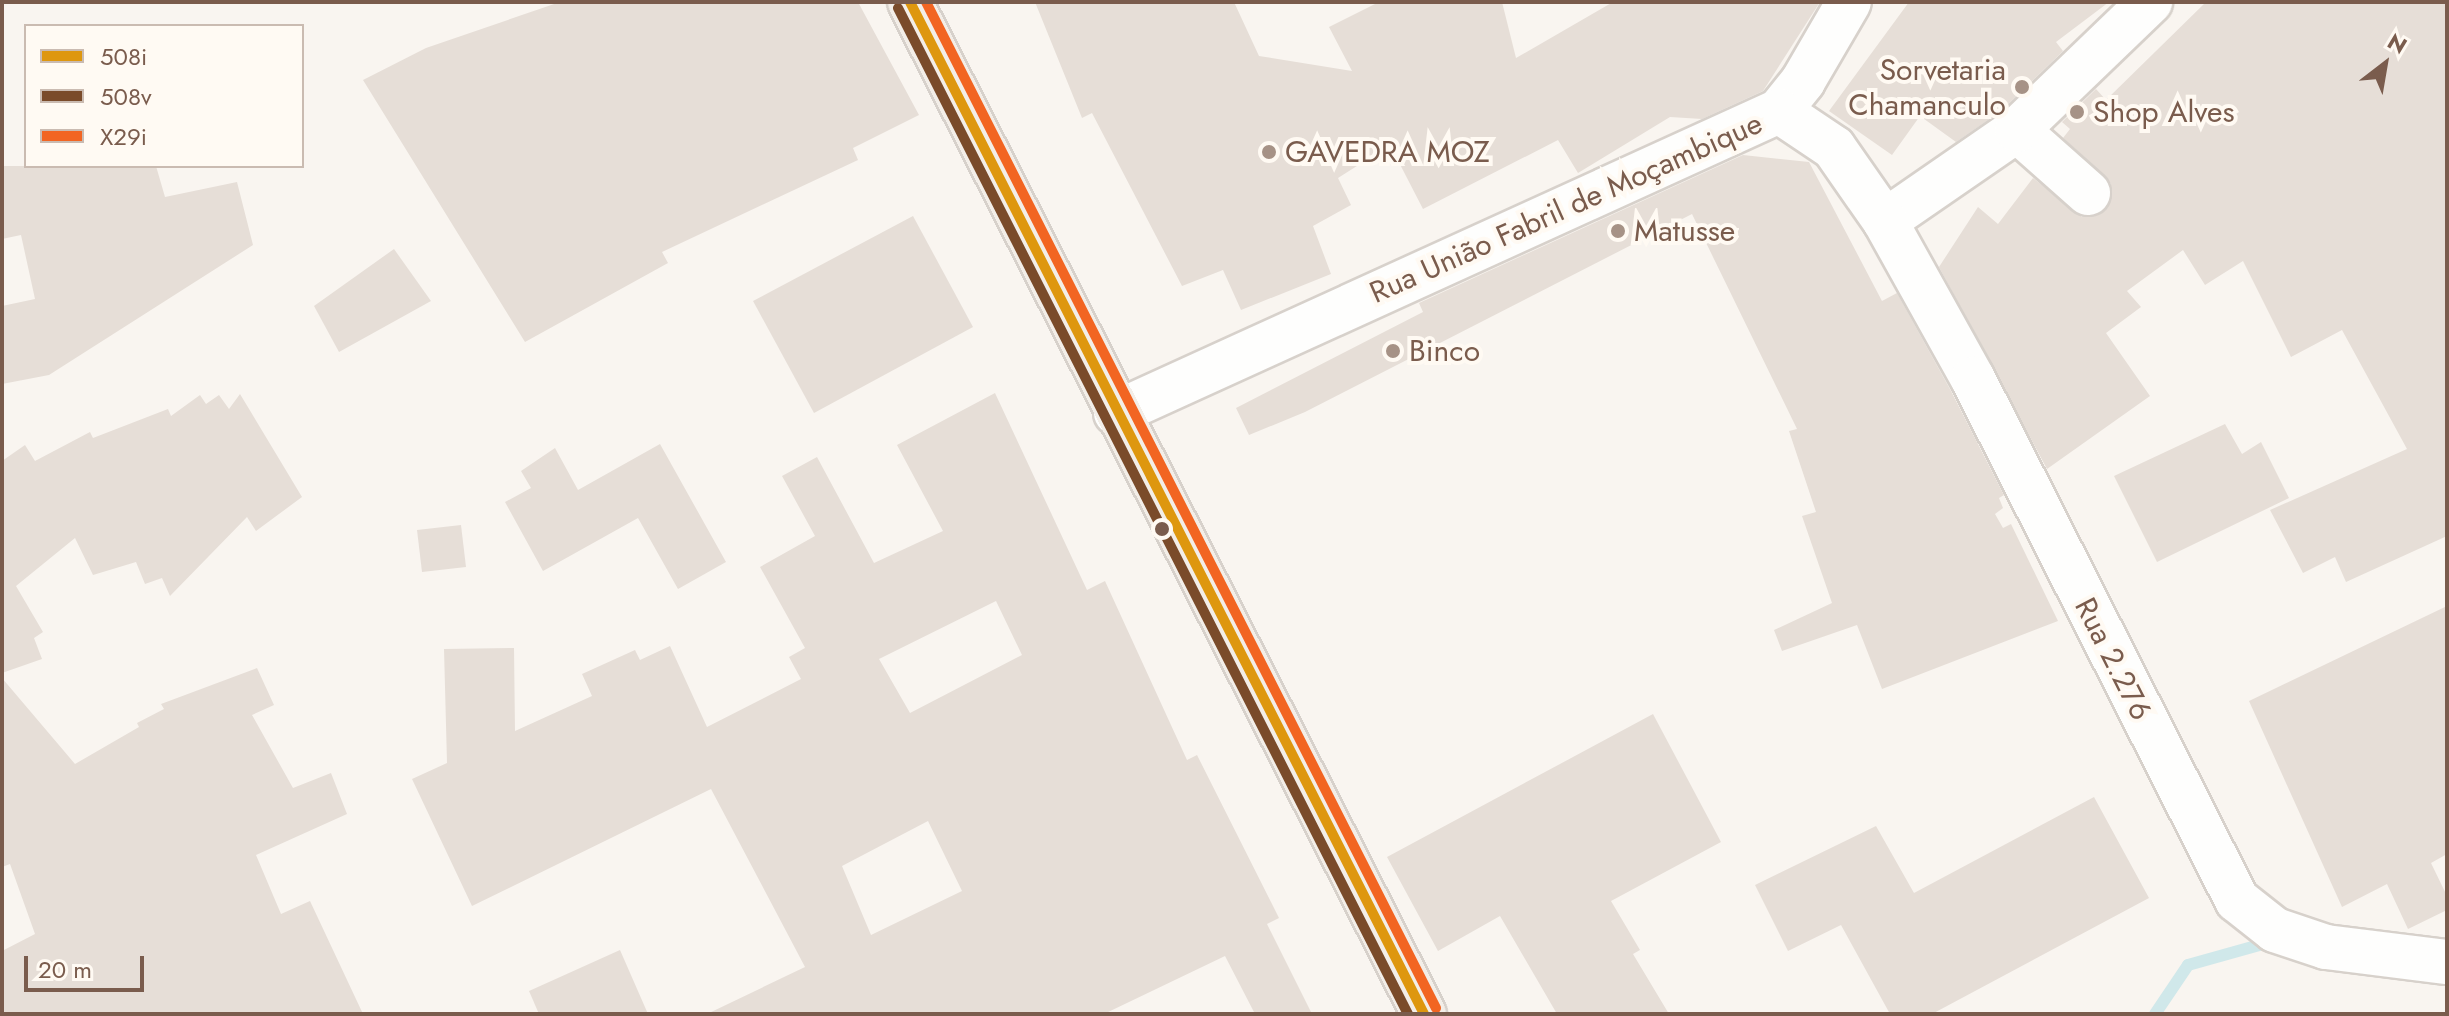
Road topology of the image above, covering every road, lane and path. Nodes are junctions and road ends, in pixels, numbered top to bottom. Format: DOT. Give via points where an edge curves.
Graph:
graph roads {
  1 [pos="910,2"];
  2 [pos="1849,2"];
  3 [pos="2150,2"];
  4 [pos="1779,111"];
  5 [pos="2017,130"];
  6 [pos="2088,193"];
  7 [pos="1885,221"];
  8 [pos="1116,413"];
  9 [pos="2447,962"];
  10 [pos="1424,1014"];
  1 -- 8 [label="main road"];
  2 -- 4 [label="street"];
  3 -- 5 [label="street"];
  4 -- 7 [label="street, Rua União Fabril de Moçambique" via="1834,148"];
  4 -- 8 [label="street, Rua União Fabril de Moçambique"];
  5 -- 6 [label="street"];
  5 -- 7 [label="street"];
  7 -- 9 [label="street, Rua 2.276" via="1973,379 2237,900 2275,930 2326,947"];
  8 -- 10 [label="main road"];
}
